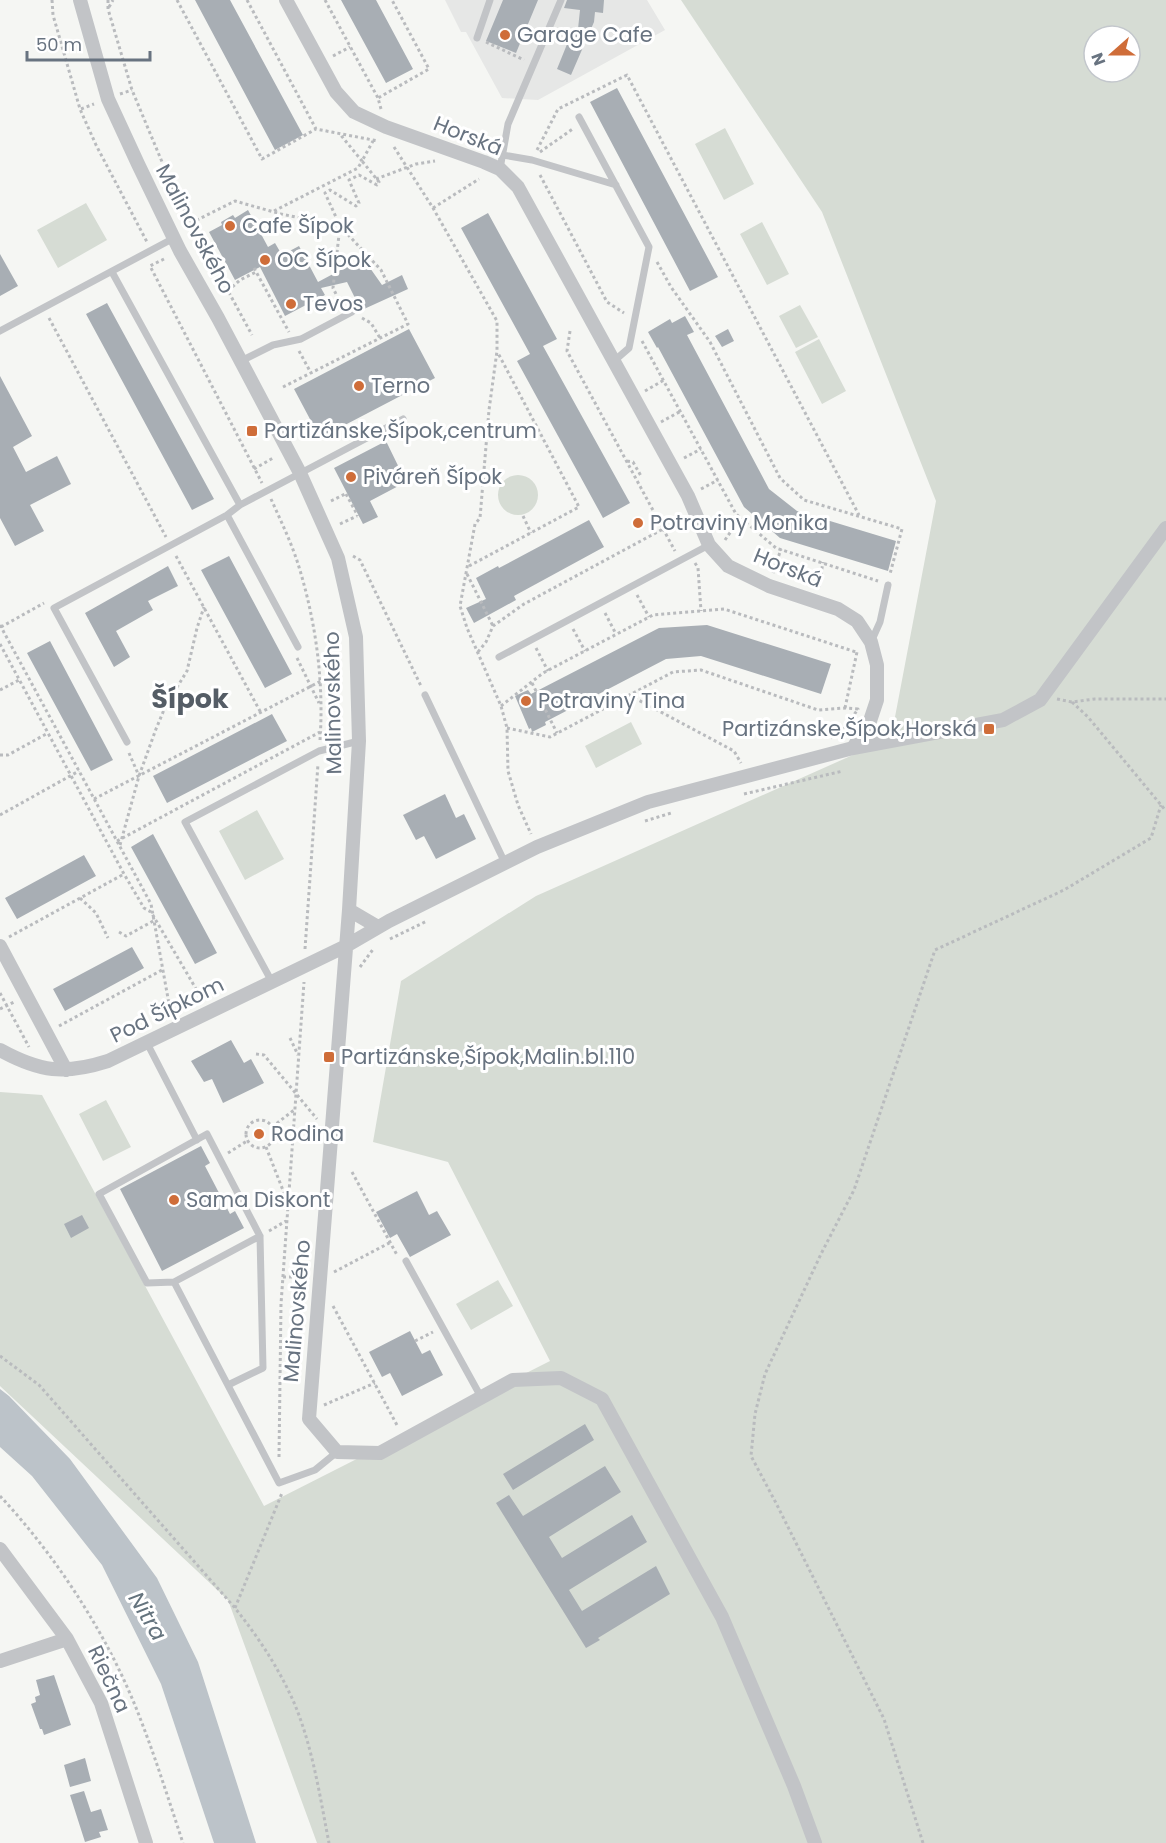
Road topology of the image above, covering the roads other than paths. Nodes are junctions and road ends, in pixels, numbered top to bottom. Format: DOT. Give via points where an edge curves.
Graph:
graph roads {
  1 [pos="80,0"];
  2 [pos="286,0"];
  3 [pos="490,0"];
  4 [pos="561,0"];
  5 [pos="477,38"];
  6 [pos="579,117"];
  7 [pos="503,155"];
  8 [pos="500,169"];
  9 [pos="616,185"];
  10 [pos="174,238"];
  11 [pos="112,272"];
  12 [pos="349,314"];
  13 [pos="0,331"];
  14 [pos="241,361"];
  15 [pos="614,361"];
  16 [pos="403,419"];
  17 [pos="300,473"];
  18 [pos="240,505"];
  19 [pos="227,515"];
  20 [pos="1166,528"];
  21 [pos="709,545"];
  22 [pos="888,585"];
  23 [pos="298,647"];
  24 [pos="867,647"];
  25 [pos="500,657"];
  26 [pos="425,695"];
  27 [pos="359,741"];
  28 [pos="127,742"];
  29 [pos="853,748"];
  30 [pos="505,863"];
  31 [pos="349,910"];
  32 [pos="378,927"];
  33 [pos="0,946"];
  34 [pos="346,946"];
  35 [pos="272,982"];
  36 [pos="147,1043"];
  37 [pos="0,1050"];
  38 [pos="66,1071"];
  39 [pos="197,1140"];
  40 [pos="260,1236"];
  41 [pos="406,1261"];
  42 [pos="174,1282"];
  43 [pos="228,1385"];
  44 [pos="481,1397"];
  45 [pos="337,1452"];
  46 [pos="0,1549"];
  47 [pos="67,1639"];
  48 [pos="0,1661"];
  49 [pos="146,1843"];
  50 [pos="815,1843"];
  1 -- 10 [label="street, Malinovského" via="108,99"];
  2 -- 8 [label="street, Horská" via="336,92 354,112"];
  3 -- 5 [label="lane"];
  4 -- 7 [label="lane" via="508,124"];
  6 -- 9 [label="lane"];
  7 -- 8 [label="lane"];
  7 -- 9 [label="lane"];
  8 -- 15 [label="street, Horská" via="518,187"];
  9 -- 15 [label="lane" via="649,247 629,348"];
  10 -- 11 [label="lane"];
  10 -- 14 [label="street, Malinovského"];
  11 -- 13 [label="lane"];
  11 -- 18 [label="lane"];
  12 -- 14 [label="lane" via="301,339 273,345"];
  14 -- 17 [label="street, Malinovského"];
  15 -- 21 [label="street, Horská" via="688,496"];
  16 -- 17 [label="lane"];
  17 -- 18 [label="lane"];
  17 -- 27 [label="street, Malinovského" via="338,558 356,637"];
  18 -- 19 [label="lane"];
  19 -- 23 [label="lane"];
  19 -- 28 [label="lane" via="54,608"];
  20 -- 29 [label="street" via="1040,700 1003,720"];
  21 -- 24 [label="street, Horská" via="728,566 770,586 838,609 857,621"];
  21 -- 25 [label="lane"];
  22 -- 24 [label="lane" via="880,622"];
  24 -- 29 [label="street, Horská" via="878,666 877,700 870,721"];
  26 -- 30 [label="lane"];
  27 -- 31 [label="street, Malinovského"];
  27 -- 35 [label="lane" via="319,751 185,822"];
  29 -- 30 [label="street" via="648,802"];
  30 -- 32 [label="street"];
  31 -- 32 [label="street"];
  31 -- 34 [label="street, Malinovského"];
  32 -- 34 [label="street"];
  33 -- 38 [label="street"];
  34 -- 35 [label="street, Pod Šípkom"];
  34 -- 45 [label="street, Malinovského" via="309,1419"];
  35 -- 36 [label="street, Pod Šípkom"];
  36 -- 38 [label="street, Pod Šípkom" via="108,1061"];
  36 -- 39 [label="lane"];
  37 -- 38 [label="street, Pod Šípkom" via="44,1069"];
  39 -- 40 [label="lane" via="207,1134"];
  39 -- 42 [label="lane" via="99,1194 147,1283"];
  40 -- 42 [label="lane"];
  40 -- 43 [label="lane" via="263,1368"];
  41 -- 44 [label="lane"];
  42 -- 43 [label="lane"];
  43 -- 45 [label="lane" via="279,1483 315,1470"];
  44 -- 45 [label="street" via="380,1453"];
  44 -- 50 [label="street" via="513,1380 561,1378 602,1399 722,1617"];
  46 -- 47 [label="street, Riečna"];
  47 -- 48 [label="street"];
  47 -- 49 [label="street, Riečna" via="101,1703"];
}
